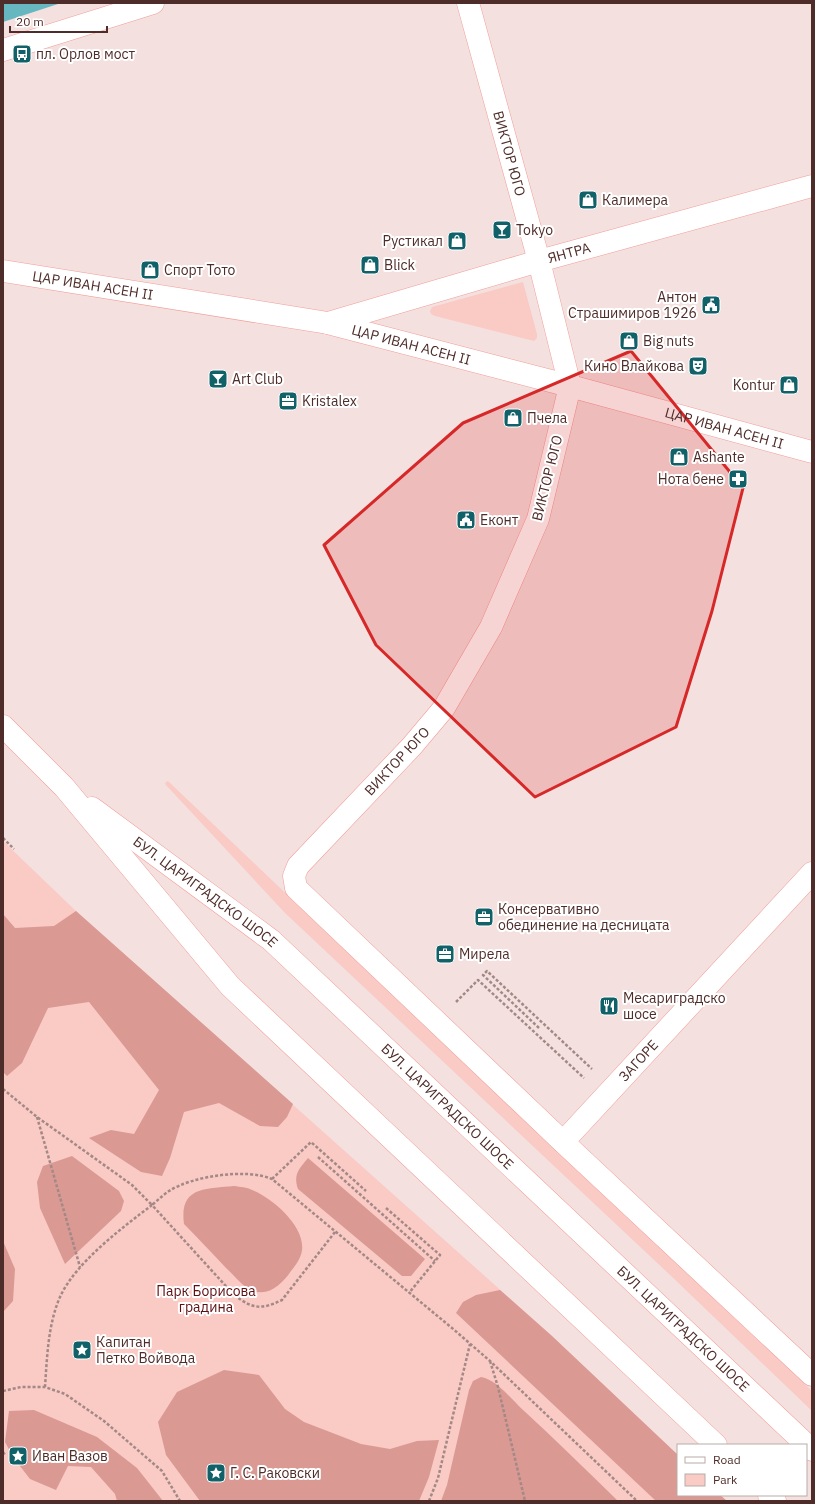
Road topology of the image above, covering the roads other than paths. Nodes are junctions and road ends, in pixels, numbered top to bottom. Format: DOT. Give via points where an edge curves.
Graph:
graph roads {
  1 [pos="153,3"];
  2 [pos="468,3"];
  3 [pos="3,50"];
  4 [pos="812,186"];
  5 [pos="539,261"];
  6 [pos="3,272"];
  7 [pos="328,324"];
  8 [pos="570,386"];
  9 [pos="812,452"];
  10 [pos="3,726"];
  11 [pos="64,787"];
  12 [pos="812,873"];
  13 [pos="563,1142"];
  14 [pos="812,1376"];
  15 [pos="715,1444"];
  16 [pos="806,1444"];
  1 -- 3 [label="main road"];
  2 -- 5 [label="main road, ВИКТОР ЮГО"];
  4 -- 5 [label="main road, ЯНТРА"];
  5 -- 7 [label="main road, ЯНТРА"];
  5 -- 8 [label="main road, ВИКТОР ЮГО"];
  6 -- 7 [label="main road, ЦАР ИВАН АСЕН II"];
  7 -- 8 [label="main road, ЦАР ИВАН АСЕН II"];
  8 -- 9 [label="main road, ЦАР ИВАН АСЕН II"];
  8 -- 13 [label="main road, ВИКТОР ЮГО" via="538,519 491,627 444,708 412,746 298,866 294,876 296,888"];
  10 -- 11 [label="main road, БУЛ. ЦАРИГРАДСКО ШОСЕ"];
  11 -- 15 [label="main road, БУЛ. ЦАРИГРАДСКО ШОСЕ" via="230,986"];
  11 -- 16 [label="main road, БУЛ. ЦАРИГРАДСКО ШОСЕ" via="271,940"];
  12 -- 13 [label="main road, ЗАГОРЕ"];
  13 -- 14 [label="main road"];
}
